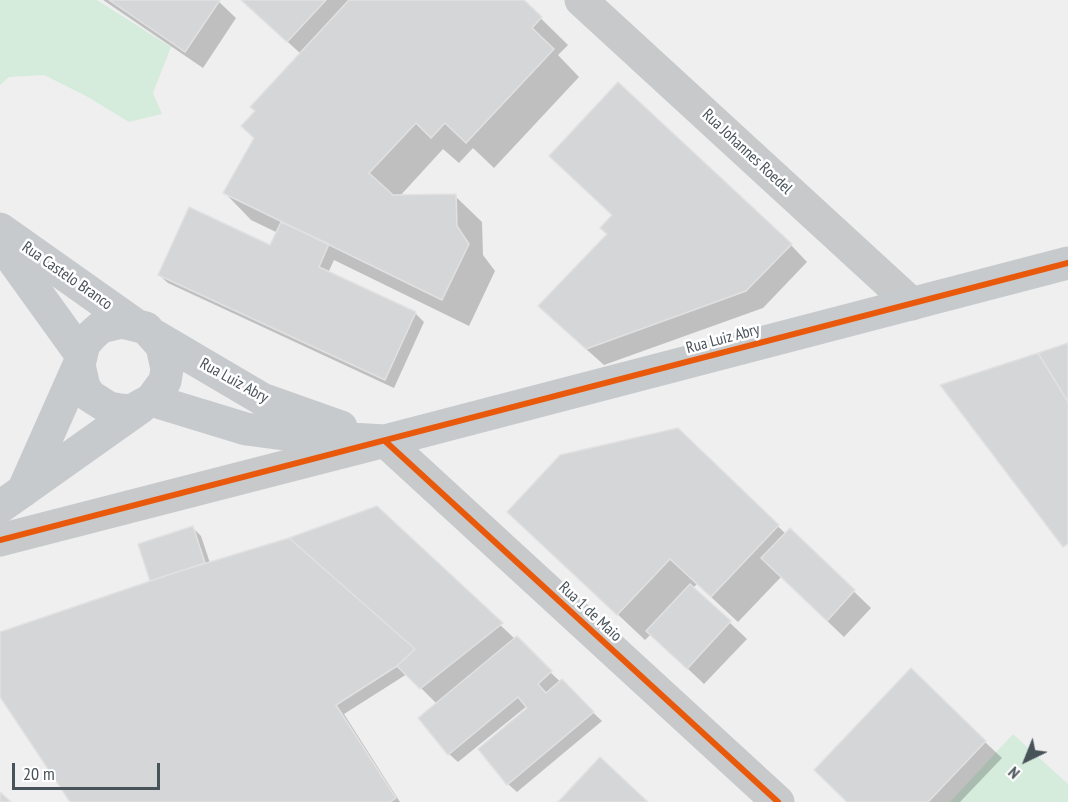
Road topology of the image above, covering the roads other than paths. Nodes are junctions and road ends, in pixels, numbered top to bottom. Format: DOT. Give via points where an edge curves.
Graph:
graph roads {
  1 [pos="581,0"];
  2 [pos="0,229"];
  3 [pos="0,242"];
  4 [pos="1068,263"];
  5 [pos="912,304"];
  6 [pos="144,329"];
  7 [pos="80,359"];
  8 [pos="146,404"];
  9 [pos="385,441"];
  10 [pos="12,499"];
  11 [pos="0,540"];
  12 [pos="778,802"];
  1 -- 5 [label="street, Rua Johannes Roedel"];
  2 -- 6 [label="main road, Rua Castelo Branco"];
  3 -- 7 [label="main road, Rua Castelo Branco"];
  4 -- 5 [label="main road, Rua Luiz Abry"];
  5 -- 9 [label="main road, Rua Luiz Abry"];
  6 -- 7 [label="main road" via="122,322 101,327 84,344"];
  6 -- 8 [label="main road" via="164,351 167,369 165,381"];
  6 -- 9 [label="main road, Rua Luiz Abry" via="262,399"];
  7 -- 8 [label="main road" via="84,387 99,403 120,410"];
  7 -- 10 [label="main road"];
  8 -- 9 [label="main road, Rua Luiz Abry" via="246,429"];
  8 -- 10 [label="main road"];
  9 -- 11 [label="street"];
  9 -- 12 [label="street, Rua 1 de Maio"];
}
